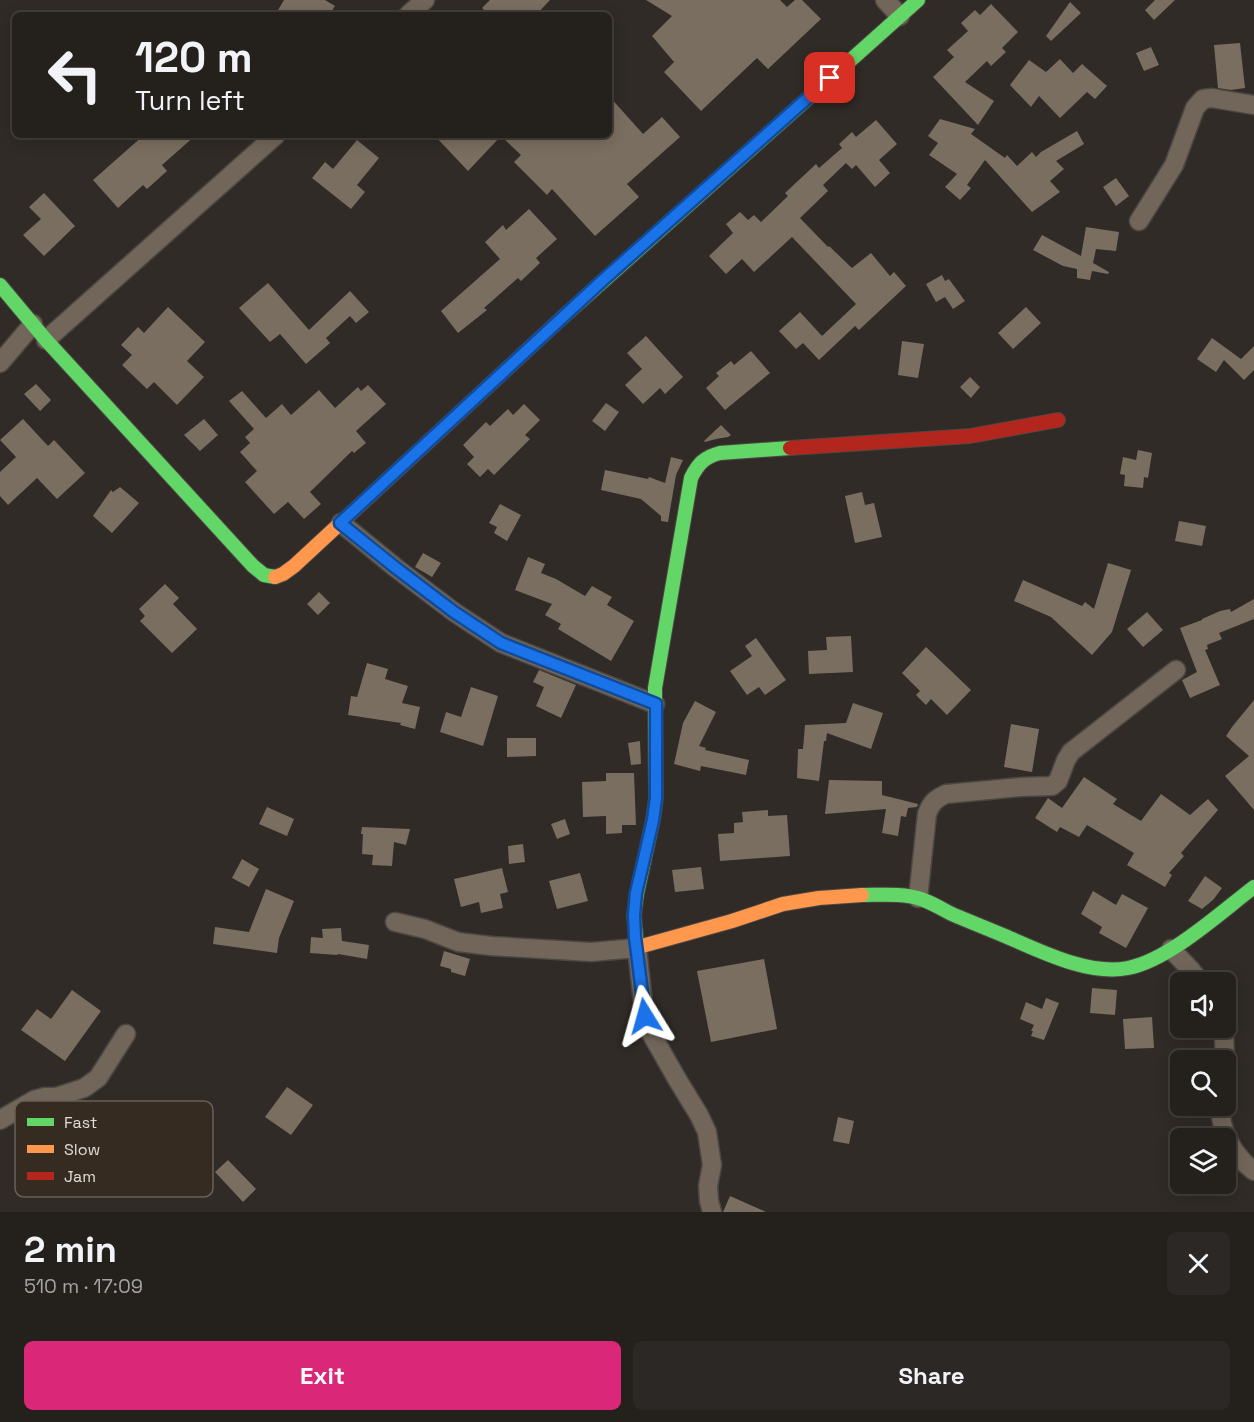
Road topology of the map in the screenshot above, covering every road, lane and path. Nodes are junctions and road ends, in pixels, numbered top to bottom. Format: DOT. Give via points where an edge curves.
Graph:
graph roads {
  1 [pos="425,0"];
  2 [pos="885,0"];
  3 [pos="918,0"];
  4 [pos="411,12"];
  5 [pos="900,16"];
  6 [pos="1254,105"];
  7 [pos="273,138"];
  8 [pos="1139,221"];
  9 [pos="0,285"];
  10 [pos="33,324"];
  11 [pos="46,340"];
  12 [pos="0,363"];
  13 [pos="1058,420"];
  14 [pos="340,523"];
  15 [pos="1176,670"];
  16 [pos="656,704"];
  17 [pos="1254,887"];
  18 [pos="918,898"];
  19 [pos="395,922"];
  20 [pos="636,948"];
  21 [pos="1171,949"];
  22 [pos="1192,972"];
  23 [pos="126,1034"];
  24 [pos="32,1101"];
  25 [pos="15,1111"];
  26 [pos="1221,1116"];
  27 [pos="0,1120"];
  28 [pos="1254,1171"];
  29 [pos="712,1212"];
  1 -- 4 [label="street"];
  2 -- 5 [label="street"];
  3 -- 5 [label="street"];
  5 -- 14 [label="street" via="603,280"];
  6 -- 8 [label="street" via="1203,99 1195,108 1174,165"];
  7 -- 11 [label="street"];
  9 -- 10 [label="street"];
  10 -- 11 [label="street"];
  10 -- 12 [label="street"];
  11 -- 14 [label="street" via="263,575 271,579 281,577"];
  13 -- 16 [label="street" via="970,436 705,456 691,478 655,687"];
  14 -- 16 [label="street" via="454,612 501,643"];
  15 -- 18 [label="street" via="1071,752 1052,786 946,794 935,799 927,814"];
  16 -- 20 [label="street" via="656,798 636,893"];
  17 -- 21 [label="street"];
  18 -- 20 [label="street" via="824,897 787,903"];
  18 -- 21 [label="street" via="1027,945 1093,968 1123,970"];
  19 -- 20 [label="street" via="458,942 491,946 591,952"];
  20 -- 29 [label="street" via="648,1028 707,1132"];
  21 -- 22 [label="street"];
  23 -- 24 [label="street" via="98,1078 84,1088"];
  25 -- 27 [label="street"];
  26 -- 28 [label="street" via="1221,1127 1229,1143"];
}
